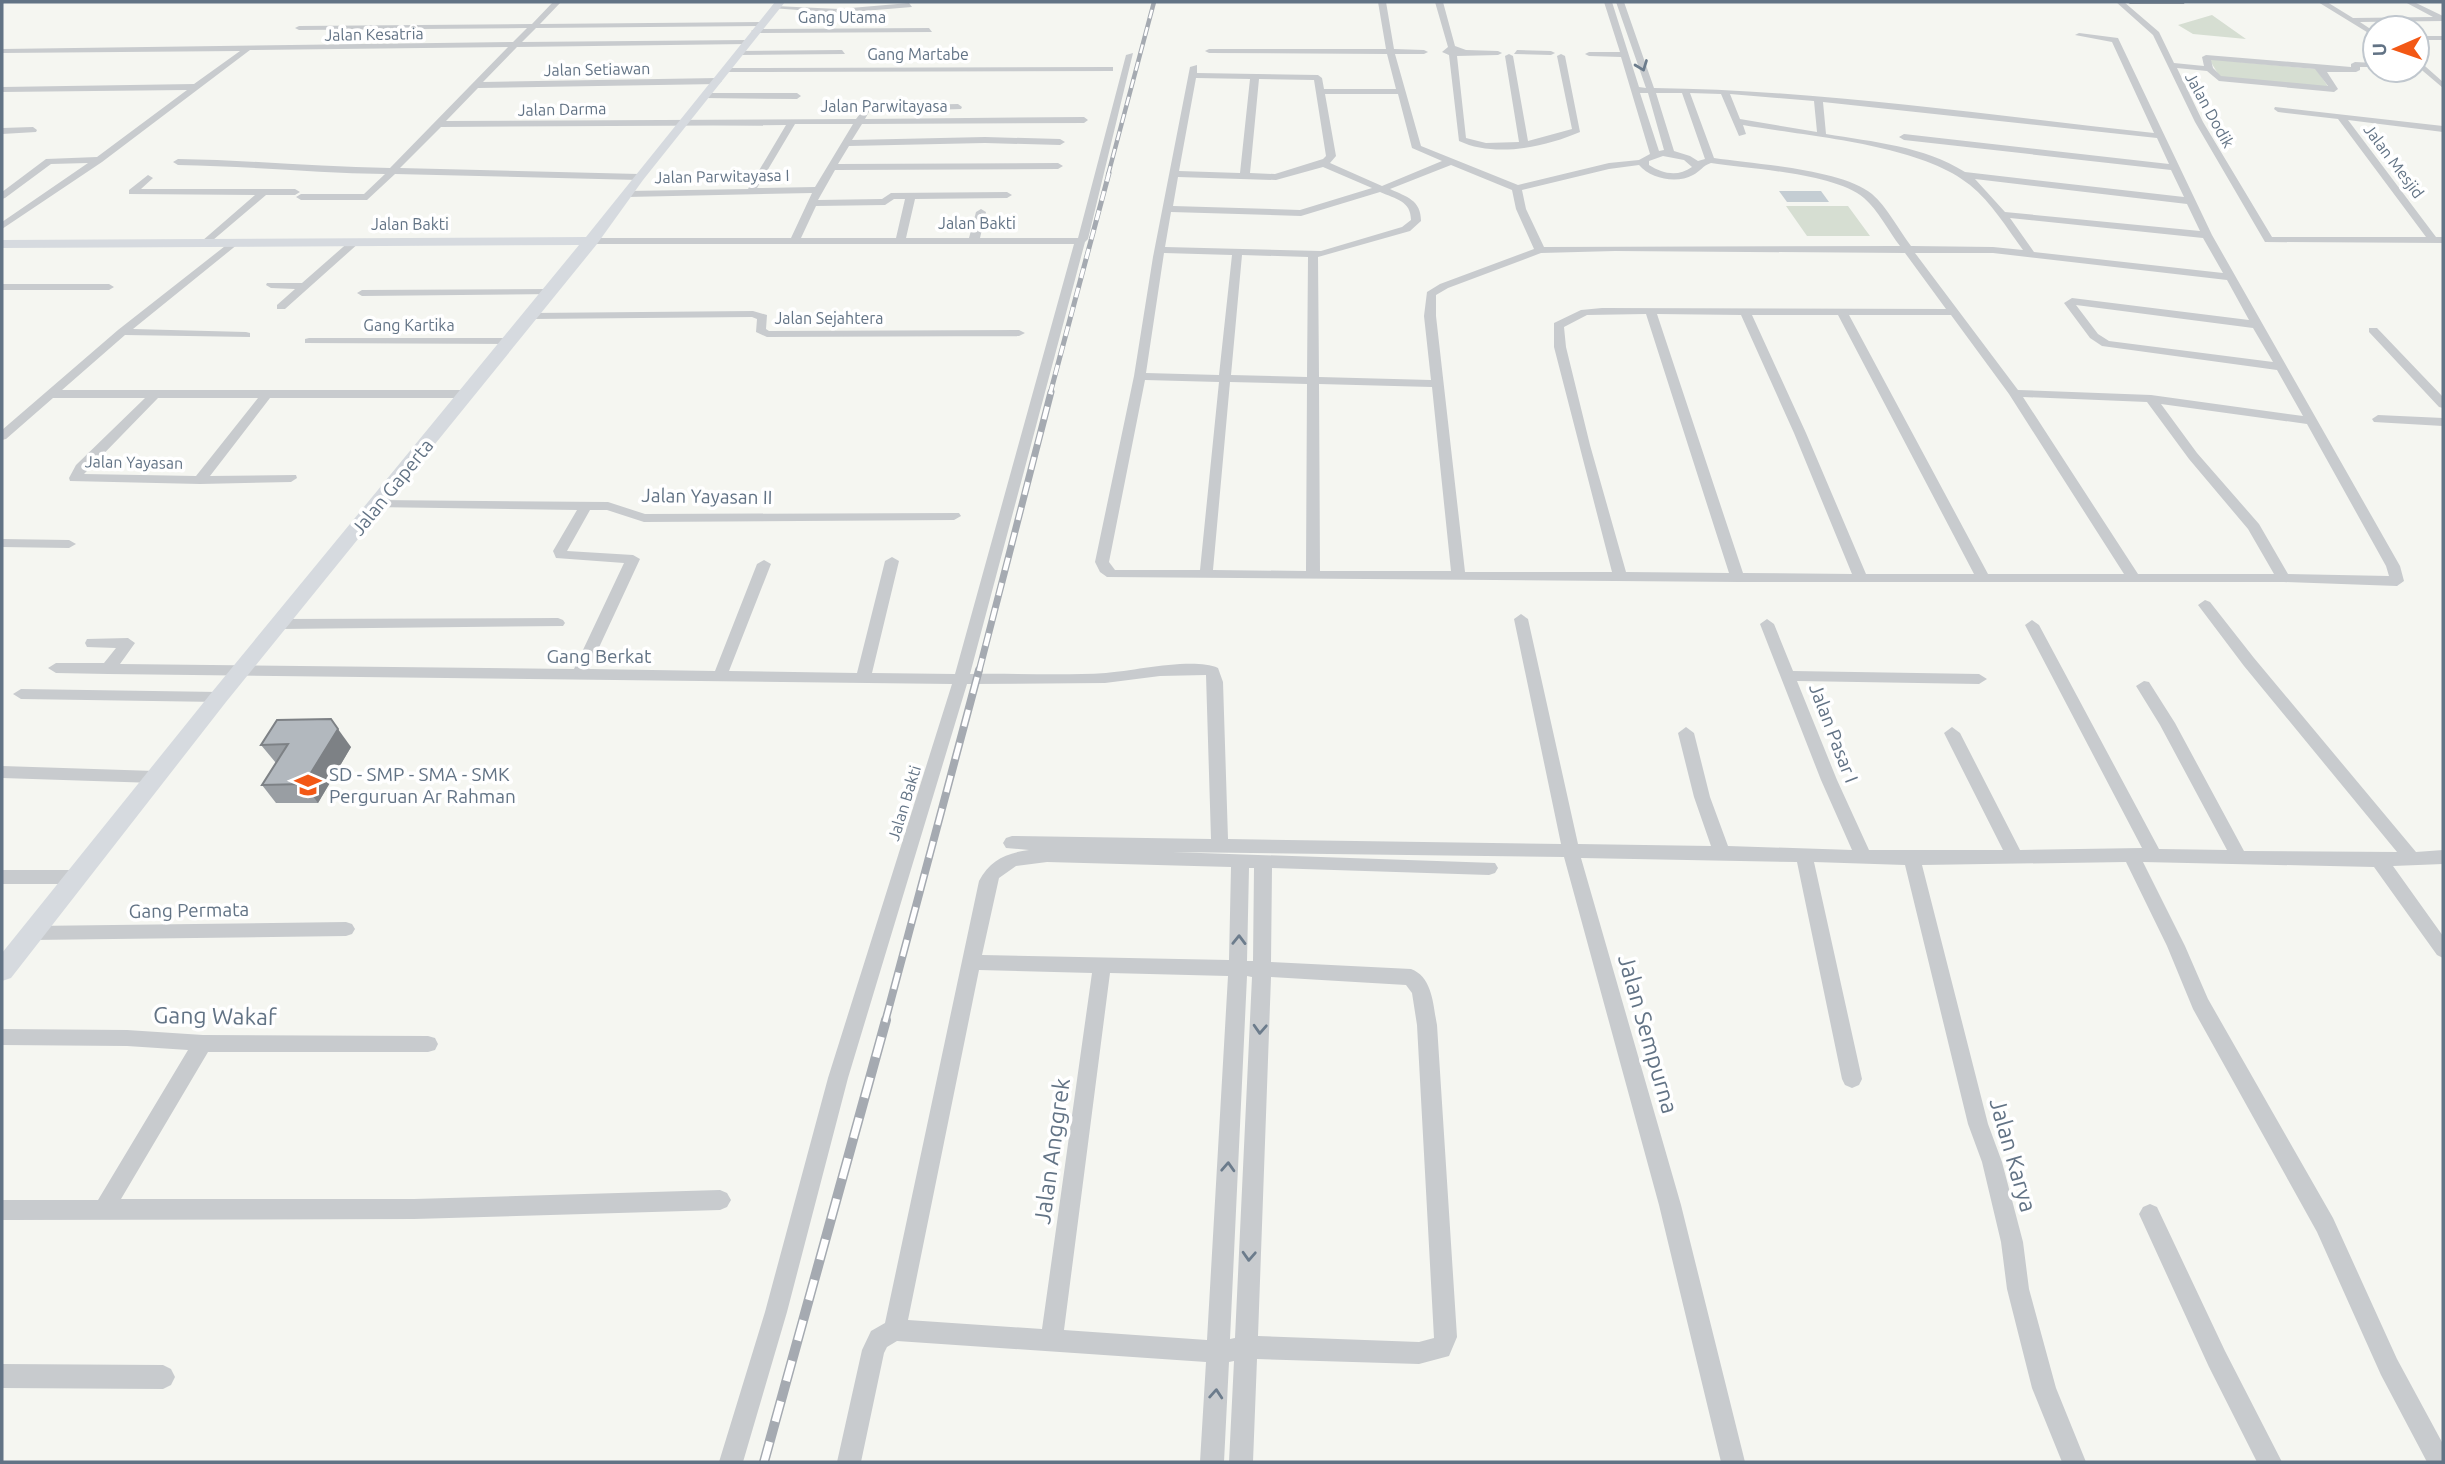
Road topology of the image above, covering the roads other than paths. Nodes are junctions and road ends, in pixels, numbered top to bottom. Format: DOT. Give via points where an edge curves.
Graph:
graph roads {
  1 [pos="1382,2"];
  2 [pos="1439,2"];
  3 [pos="2120,2"];
  4 [pos="2322,2"];
  5 [pos="2409,2"];
  6 [pos="555,4"];
  7 [pos="777,5"];
  8 [pos="909,5"];
  9 [pos="1609,5"];
  10 [pos="1620,6"];
  11 [pos="448,18"];
  12 [pos="2443,19"];
  13 [pos="2351,20"];
  14 [pos="535,26"];
  15 [pos="2361,26"];
  16 [pos="299,28"];
  17 [pos="437,28"];
  18 [pos="929,30"];
  19 [pos="2079,35"];
  20 [pos="751,38"];
  21 [pos="516,46"];
  22 [pos="247,49"];
  23 [pos="2,51"];
  24 [pos="1209,51"];
  25 [pos="1452,51"];
  26 [pos="842,52"];
  27 [pos="1390,52"];
  28 [pos="1424,52"];
  29 [pos="1513,54"];
  30 [pos="1589,54"];
  31 [pos="1130,55"];
  32 [pos="1625,55"];
  33 [pos="2361,64"];
  34 [pos="2170,65"];
  35 [pos="1110,69"];
  36 [pos="2209,69"];
  37 [pos="2321,69"];
  38 [pos="2431,73"];
  39 [pos="722,75"];
  40 [pos="1255,75"];
  41 [pos="477,85"];
  42 [pos="2443,86"];
  43 [pos="195,87"];
  44 [pos="2,89"];
  45 [pos="1637,90"];
  46 [pos="1651,90"];
  47 [pos="1402,91"];
  48 [pos="1724,91"];
  49 [pos="1319,92"];
  50 [pos="1686,94"];
  51 [pos="706,96"];
  52 [pos="797,96"];
  53 [pos="1818,99"];
  54 [pos="958,107"];
  55 [pos="2278,109"];
  56 [pos="2341,117"];
  57 [pos="793,120"];
  58 [pos="859,120"];
  59 [pos="1084,120"];
  60 [pos="1737,121"];
  61 [pos="684,122"];
  62 [pos="1901,123"];
  63 [pos="441,124"];
  64 [pos="2443,129"];
  65 [pos="33,130"];
  66 [pos="2,131"];
  67 [pos="1742,134"];
  68 [pos="1822,134"];
  69 [pos="2161,136"];
  70 [pos="1060,142"];
  71 [pos="846,143"];
  72 [pos="1524,144"];
  73 [pos="1906,151"];
  74 [pos="1655,154"];
  75 [pos="1670,154"];
  76 [pos="99,160"];
  77 [pos="1710,160"];
  78 [pos="178,162"];
  79 [pos="1449,162"];
  80 [pos="1643,162"];
  81 [pos="1322,163"];
  82 [pos="1696,165"];
  83 [pos="1058,166"];
  84 [pos="832,167"];
  85 [pos="2174,167"];
  86 [pos="395,170"];
  87 [pos="1175,174"];
  88 [pos="1245,174"];
  89 [pos="1963,175"];
  90 [pos="639,177"];
  91 [pos="148,178"];
  92 [pos="1382,188"];
  93 [pos="1517,188"];
  94 [pos="818,190"];
  95 [pos="751,191"];
  96 [pos="264,192"];
  97 [pos="627,194"];
  98 [pos="911,195"];
  99 [pos="1007,195"];
  100 [pos="2,196"];
  101 [pos="2190,201"];
  102 [pos="812,203"];
  103 [pos="1169,209"];
  104 [pos="981,212"];
  105 [pos="2000,214"];
  106 [pos="2,226"];
  107 [pos="2207,235"];
  108 [pos="974,240"];
  109 [pos="2438,240"];
  110 [pos="592,241"];
  111 [pos="794,241"];
  112 [pos="900,241"];
  113 [pos="1080,241"];
  114 [pos="234,242"];
  115 [pos="355,242"];
  116 [pos="206,243"];
  117 [pos="2,244"];
  118 [pos="1907,248"];
  119 [pos="1160,250"];
  120 [pos="1540,250"];
  121 [pos="1237,252"];
  122 [pos="2030,253"];
  123 [pos="1313,254"];
  124 [pos="2230,277"];
  125 [pos="271,285"];
  126 [pos="306,286"];
  127 [pos="2,287"];
  128 [pos="109,287"];
  129 [pos="551,292"];
  130 [pos="362,293"];
  131 [pos="281,307"];
  132 [pos="1650,310"];
  133 [pos="1744,310"];
  134 [pos="1841,311"];
  135 [pos="1952,312"];
  136 [pos="531,316"];
  137 [pos="2259,325"];
  138 [pos="2373,330"];
  139 [pos="122,332"];
  140 [pos="1019,333"];
  141 [pos="246,335"];
  142 [pos="309,341"];
  143 [pos="509,341"];
  144 [pos="2282,367"];
  145 [pos="1140,376"];
  146 [pos="1227,380"];
  147 [pos="1314,381"];
  148 [pos="1438,384"];
  149 [pos="2014,393"];
  150 [pos="52,394"];
  151 [pos="267,394"];
  152 [pos="468,394"];
  153 [pos="154,395"];
  154 [pos="2151,399"];
  155 [pos="2443,404"];
  156 [pos="2378,419"];
  157 [pos="2312,421"];
  158 [pos="2442,423"];
  159 [pos="2,436"];
  160 [pos="291,478"];
  161 [pos="200,480"];
  162 [pos="377,504"];
  163 [pos="585,507"];
  164 [pos="954,516"];
  165 [pos="2,543"];
  166 [pos="69,544"];
  167 [pos="892,561"];
  168 [pos="764,564"];
  169 [pos="1313,574"];
  170 [pos="1206,575"];
  171 [pos="1458,575"];
  172 [pos="1620,577"];
  173 [pos="2133,577"];
  174 [pos="1738,578"];
  175 [pos="1861,578"];
  176 [pos="2284,578"];
  177 [pos="1983,579"];
  178 [pos="2205,605"];
  179 [pos="1521,619"];
  180 [pos="558,623"];
  181 [pos="281,624"];
  182 [pos="1767,624"];
  183 [pos="2032,625"];
  184 [pos="92,642"];
  185 [pos="56,668"];
  186 [pos="108,669"];
  187 [pos="241,671"];
  188 [pos="578,676"];
  189 [pos="720,676"];
  190 [pos="1789,676"];
  191 [pos="863,677"];
  192 [pos="958,679"];
  193 [pos="1979,679"];
  194 [pos="2144,686"];
  195 [pos="21,694"];
  196 [pos="219,697"];
  197 [pos="1686,733"];
  198 [pos="1952,733"];
  199 [pos="2,772"];
  200 [pos="155,776"];
  201 [pos="1012,844"];
  202 [pos="1220,846"];
  203 [pos="1571,852"];
  204 [pos="1722,853"];
  205 [pos="1804,855"];
  206 [pos="2131,855"];
  207 [pos="2015,856"];
  208 [pos="2154,856"];
  209 [pos="1864,857"];
  210 [pos="2411,857"];
  211 [pos="2443,857"];
  212 [pos="1912,858"];
  213 [pos="2240,859"];
  214 [pos="2379,860"];
  215 [pos="1240,862"];
  216 [pos="1263,863"];
  217 [pos="1489,868"];
  218 [pos="2,877"];
  219 [pos="75,877"];
  220 [pos="346,929"];
  221 [pos="32,933"];
  222 [pos="2443,950"];
  223 [pos="970,962"];
  224 [pos="1102,966"];
  225 [pos="1238,969"];
  226 [pos="1262,969"];
  227 [pos="2,971"];
  228 [pos="2,1037"];
  229 [pos="203,1043"];
  230 [pos="428,1044"];
  231 [pos="1852,1079"];
  232 [pos="720,1200"];
  233 [pos="2,1210"];
  234 [pos="103,1211"];
  235 [pos="2150,1214"];
  236 [pos="895,1330"];
  237 [pos="1051,1342"];
  238 [pos="1245,1347"];
  239 [pos="1219,1352"];
  240 [pos="2,1376"];
  241 [pos="163,1377"];
  242 [pos="731,1462"];
  243 [pos="849,1462"];
  244 [pos="1212,1462"];
  245 [pos="1241,1462"];
  246 [pos="1733,1462"];
  247 [pos="2074,1462"];
  248 [pos="2270,1462"];
  249 [pos="2440,1462"];
  1 -- 27 [label="street"];
  2 -- 25 [label="street"];
  3 -- 34 [label="street, Jalan Dodik" via="2154,30"];
  4 -- 13 [label="street"];
  5 -- 12 [label="street"];
  6 -- 14 [label="street"];
  7 -- 8 [label="street" via="839,11"];
  7 -- 20 [label="street, Jalan Gaperta"];
  9 -- 10 [label="street"];
  9 -- 32 [label="street"];
  10 -- 46 [label="street, one-way"];
  11 -- 17 [label="street"];
  12 -- 13 [label="street"];
  13 -- 15 [label="street"];
  14 -- 17 [label="street"];
  14 -- 20 [label="street"];
  14 -- 21 [label="street"];
  16 -- 17 [label="street"];
  18 -- 20 [label="street, Gang Utama"];
  19 -- 69 [label="street" via="2115,40"];
  20 -- 21 [label="street, Jalan Kesatria"];
  20 -- 26 [label="street"];
  20 -- 39 [label="street, Jalan Gaperta"];
  21 -- 22 [label="street, Jalan Kesatria"];
  21 -- 41 [label="street"];
  22 -- 23 [label="street, Jalan Kesatria"];
  22 -- 43 [label="street"];
  24 -- 27 [label="street"];
  25 -- 29 [label="street" via="1498,53 1505,49"];
  25 -- 72 [label="street" via="1462,139 1474,144"];
  27 -- 28 [label="street"];
  27 -- 47 [label="street"];
  29 -- 72 [label="street"];
  29 -- 72 [label="street" via="1561,56 1579,127 1575,132"];
  30 -- 32 [label="street"];
  31 -- 113 [label="street"];
  32 -- 45 [label="street"];
  33 -- 37 [label="street" via="2354,64 2356,70 2350,71"];
  34 -- 36 [label="street"];
  34 -- 109 [label="street, Jalan Dodik" via="2269,240"];
  35 -- 39 [label="street, Gang Martabe"];
  36 -- 37 [label="street" via="2206,57"];
  36 -- 37 [label="street" via="2221,78 2333,89"];
  38 -- 42 [label="street"];
  39 -- 41 [label="street, Jalan Setiawan"];
  39 -- 51 [label="street, Jalan Gaperta"];
  40 -- 49 [label="street" via="1314,77"];
  40 -- 87 [label="street" via="1193,71"];
  40 -- 88 [label="street"];
  41 -- 63 [label="street"];
  43 -- 44 [label="street"];
  43 -- 76 [label="street"];
  45 -- 46 [label="street"];
  45 -- 74 [label="street"];
  46 -- 48 [label="street"];
  46 -- 75 [label="street"];
  47 -- 49 [label="street"];
  47 -- 79 [label="street" via="1418,148"];
  48 -- 53 [label="street"];
  48 -- 60 [label="street"];
  49 -- 81 [label="street" via="1331,156"];
  50 -- 77 [label="street"];
  51 -- 52 [label="street"];
  51 -- 61 [label="street, Jalan Gaperta"];
  53 -- 62 [label="street"];
  53 -- 68 [label="street"];
  54 -- 58 [label="street" via="915,103 867,109"];
  55 -- 56 [label="street"];
  56 -- 64 [label="street, Jalan Mesjid"];
  56 -- 109 [label="street, Jalan Mesjid"];
  57 -- 58 [label="street, Jalan Parwitayasa"];
  57 -- 61 [label="street, Jalan Parwitayasa"];
  57 -- 95 [label="street"];
  58 -- 59 [label="street, Jalan Parwitayasa"];
  58 -- 71 [label="street"];
  60 -- 67 [label="street"];
  60 -- 68 [label="street"];
  61 -- 63 [label="street, Jalan Darma"];
  61 -- 90 [label="street, Jalan Gaperta"];
  62 -- 69 [label="street"];
  62 -- 73 [label="street"];
  62 -- 85 [label="street"];
  63 -- 86 [label="street"];
  65 -- 66 [label="street"];
  68 -- 73 [label="street"];
  69 -- 85 [label="street"];
  70 -- 71 [label="street"];
  71 -- 84 [label="street"];
  73 -- 89 [label="street"];
  74 -- 75 [label="street"];
  74 -- 80 [label="street"];
  75 -- 82 [label="street"];
  76 -- 100 [label="street" via="49,161"];
  76 -- 106 [label="street"];
  77 -- 82 [label="street"];
  77 -- 118 [label="street" via="1821,178 1860,190"];
  78 -- 86 [label="street"];
  79 -- 92 [label="street"];
  79 -- 93 [label="street"];
  80 -- 82 [label="street" via="1656,173 1674,176 1695,172"];
  80 -- 93 [label="street"];
  81 -- 88 [label="street" via="1276,177"];
  81 -- 92 [label="street"];
  83 -- 84 [label="street"];
  84 -- 94 [label="street"];
  85 -- 101 [label="street"];
  86 -- 90 [label="street"];
  86 -- 96 [label="street" via="365,198"];
  87 -- 88 [label="street"];
  87 -- 103 [label="street"];
  89 -- 101 [label="street"];
  89 -- 105 [label="street"];
  90 -- 97 [label="street, Jalan Gaperta"];
  91 -- 96 [label="street" via="132,192"];
  92 -- 103 [label="street" via="1301,213"];
  92 -- 123 [label="street" via="1414,205 1413,225"];
  93 -- 120 [label="street" via="1521,209"];
  94 -- 95 [label="street, Jalan Parwitayasa I"];
  94 -- 102 [label="street"];
  95 -- 97 [label="street, Jalan Parwitayasa I"];
  96 -- 116 [label="street"];
  97 -- 110 [label="street, Jalan Gaperta"];
  98 -- 99 [label="street"];
  98 -- 102 [label="street" via="890,196 885,202"];
  98 -- 112 [label="street"];
  101 -- 107 [label="street"];
  102 -- 111 [label="street"];
  103 -- 119 [label="street"];
  104 -- 108 [label="street"];
  105 -- 107 [label="street"];
  105 -- 122 [label="street"];
  107 -- 124 [label="street"];
  108 -- 112 [label="street, Jalan Bakti"];
  108 -- 113 [label="street, Jalan Bakti"];
  110 -- 111 [label="street, Jalan Bakti"];
  110 -- 115 [label="street, Jalan Bakti"];
  110 -- 129 [label="street, Jalan Gaperta"];
  111 -- 112 [label="street, Jalan Bakti"];
  113 -- 192 [label="street, Jalan Bakti"];
  114 -- 115 [label="street, Jalan Bakti"];
  114 -- 116 [label="street, Jalan Bakti"];
  114 -- 139 [label="street"];
  115 -- 126 [label="street"];
  116 -- 117 [label="street, Jalan Bakti"];
  118 -- 120 [label="street"];
  118 -- 122 [label="street"];
  118 -- 135 [label="street"];
  119 -- 121 [label="street"];
  119 -- 145 [label="street"];
  120 -- 148 [label="street" via="1431,294"];
  121 -- 123 [label="street"];
  121 -- 146 [label="street"];
  122 -- 124 [label="street"];
  123 -- 147 [label="street"];
  124 -- 137 [label="street"];
  125 -- 126 [label="street"];
  126 -- 131 [label="street"];
  127 -- 128 [label="street"];
  129 -- 130 [label="street"];
  129 -- 136 [label="street, Jalan Gaperta"];
  132 -- 133 [label="street"];
  132 -- 172 [label="street" via="1585,313 1558,325"];
  132 -- 174 [label="street"];
  133 -- 134 [label="street"];
  133 -- 175 [label="street"];
  134 -- 135 [label="street"];
  134 -- 177 [label="street"];
  135 -- 149 [label="street"];
  136 -- 140 [label="street, Jalan Sejahtera" via="753,314 762,317 760,330 767,334"];
  136 -- 143 [label="street, Jalan Gaperta"];
  137 -- 144 [label="street"];
  137 -- 144 [label="street" via="2070,303 2094,336 2106,344"];
  138 -- 155 [label="street"];
  139 -- 141 [label="street"];
  139 -- 150 [label="street"];
  142 -- 143 [label="street, Gang Kartika"];
  143 -- 152 [label="street, Jalan Gaperta"];
  144 -- 157 [label="street"];
  145 -- 146 [label="street"];
  145 -- 170 [label="street" via="1102,562 1112,574"];
  146 -- 147 [label="street"];
  146 -- 170 [label="street"];
  147 -- 148 [label="street"];
  147 -- 169 [label="street"];
  148 -- 171 [label="street"];
  149 -- 154 [label="street"];
  149 -- 173 [label="street"];
  150 -- 153 [label="street"];
  150 -- 159 [label="street"];
  151 -- 152 [label="street"];
  151 -- 153 [label="street"];
  151 -- 161 [label="street, Jalan Yayasan"];
  152 -- 162 [label="street, Jalan Gaperta"];
  153 -- 161 [label="street, Jalan Yayasan" via="75,478"];
  154 -- 157 [label="street"];
  154 -- 176 [label="street" via="2253,527"];
  156 -- 158 [label="street"];
  157 -- 176 [label="street" via="2398,576 2392,582"];
  160 -- 161 [label="street"];
  162 -- 163 [label="street, Jalan Yayasan II"];
  162 -- 181 [label="street, Jalan Gaperta"];
  163 -- 164 [label="street, Jalan Yayasan II" via="615,507 644,517"];
  163 -- 188 [label="street" via="561,555 633,559"];
  165 -- 166 [label="street"];
  167 -- 191 [label="street"];
  168 -- 189 [label="street"];
  169 -- 170 [label="street"];
  169 -- 171 [label="street"];
  171 -- 172 [label="street"];
  172 -- 174 [label="street"];
  173 -- 176 [label="street"];
  173 -- 177 [label="street"];
  174 -- 175 [label="street"];
  175 -- 177 [label="street"];
  178 -- 210 [label="street"];
  179 -- 203 [label="street, Jalan Sempurna"];
  180 -- 181 [label="street"];
  181 -- 187 [label="street, Jalan Gaperta"];
  182 -- 190 [label="street, Jalan Pasar I"];
  183 -- 208 [label="street"];
  184 -- 186 [label="street" via="128,643"];
  185 -- 186 [label="street, Gang Berkat"];
  186 -- 187 [label="street, Gang Berkat"];
  187 -- 188 [label="street, Gang Berkat"];
  187 -- 196 [label="street, Jalan Gaperta"];
  188 -- 189 [label="street, Gang Berkat"];
  189 -- 191 [label="street, Gang Berkat"];
  190 -- 193 [label="street"];
  190 -- 209 [label="street, Jalan Pasar I"];
  191 -- 192 [label="street, Gang Berkat"];
  192 -- 202 [label="street, Gang Berkat" via="1213,673"];
  192 -- 242 [label="street, Jalan Bakti" via="838,1078"];
  194 -- 213 [label="street"];
  195 -- 196 [label="street"];
  196 -- 200 [label="street, Jalan Gaperta"];
  197 -- 204 [label="street"];
  198 -- 207 [label="street"];
  199 -- 200 [label="street"];
  200 -- 219 [label="street, Jalan Gaperta"];
  201 -- 202 [label="street"];
  202 -- 203 [label="street"];
  203 -- 204 [label="street"];
  203 -- 246 [label="street, Jalan Sempurna" via="1670,1205"];
  204 -- 205 [label="street"];
  205 -- 209 [label="street"];
  205 -- 231 [label="street"];
  206 -- 207 [label="street"];
  206 -- 208 [label="street"];
  206 -- 249 [label="street" via="2200,1003 2325,1226 2389,1367"];
  207 -- 212 [label="street"];
  208 -- 213 [label="street"];
  209 -- 212 [label="street"];
  210 -- 211 [label="street"];
  210 -- 214 [label="street"];
  212 -- 247 [label="street, Jalan Karya" via="2012,1242 2018,1289 2043,1388"];
  213 -- 214 [label="street"];
  214 -- 222 [label="street"];
  215 -- 216 [label="street"];
  215 -- 223 [label="street" via="1047,855 1005,861 988,881"];
  225 -- 215 [label="street, one-way"];
  216 -- 217 [label="street"];
  216 -- 226 [label="street"];
  218 -- 219 [label="street"];
  219 -- 221 [label="street, Jalan Gaperta"];
  220 -- 221 [label="street, Gang Permata"];
  221 -- 227 [label="street, Jalan Gaperta"];
  223 -- 224 [label="street"];
  223 -- 236 [label="street"];
  224 -- 225 [label="street"];
  224 -- 237 [label="street, Jalan Anggrek"];
  225 -- 226 [label="street"];
  239 -- 225 [label="street, one-way"];
  226 -- 238 [label="street, one-way"];
  226 -- 238 [label="street" via="1406,975 1421,990 1446,1337 1441,1348 1419,1353"];
  228 -- 229 [label="street, Gang Wakaf"];
  229 -- 230 [label="street, Gang Wakaf"];
  229 -- 234 [label="street"];
  232 -- 234 [label="street" via="414,1209"];
  233 -- 234 [label="street"];
  235 -- 248 [label="street"];
  236 -- 237 [label="street"];
  236 -- 243 [label="street" via="878,1339 873,1350"];
  237 -- 239 [label="street"];
  238 -- 239 [label="street"];
  238 -- 245 [label="street"];
  244 -- 239 [label="street, one-way"];
  240 -- 241 [label="street"];
}
